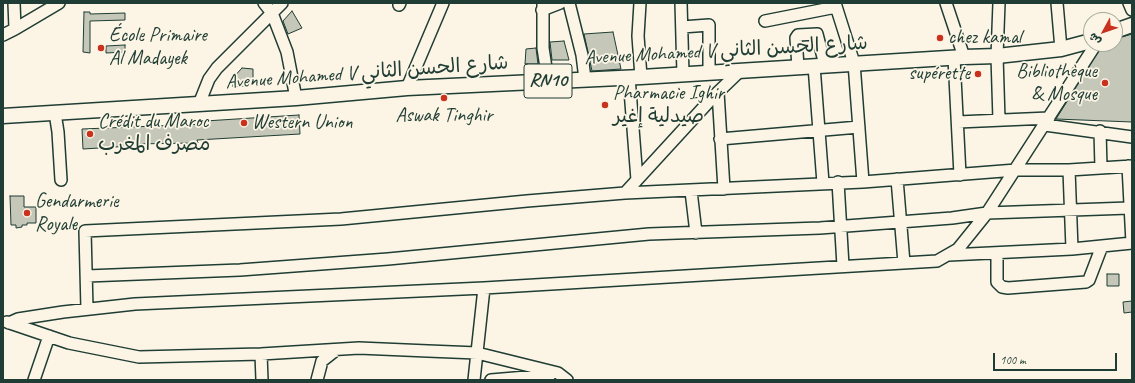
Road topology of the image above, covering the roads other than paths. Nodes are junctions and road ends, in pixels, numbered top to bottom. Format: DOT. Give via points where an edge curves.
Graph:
graph roads {
  1 [pos="14,3"];
  2 [pos="264,3"];
  3 [pos="282,3"];
  4 [pos="443,3"];
  5 [pos="560,3"];
  6 [pos="569,3"];
  7 [pos="639,3"];
  8 [pos="680,3"];
  9 [pos="946,3"];
  10 [pos="999,3"];
  11 [pos="1057,3"];
  12 [pos="1129,3"];
  13 [pos="57,4"];
  14 [pos="836,5"];
  15 [pos="542,7"];
  16 [pos="1132,10"];
  17 [pos="272,13"];
  18 [pos="765,21"];
  19 [pos="682,27"];
  20 [pos="15,29"];
  21 [pos="3,35"];
  22 [pos="1083,42"];
  23 [pos="1061,49"];
  24 [pos="1091,52"];
  25 [pos="997,56"];
  26 [pos="959,57"];
  27 [pos="854,63"];
  28 [pos="820,65"];
  29 [pos="798,67"];
  30 [pos="741,70"];
  31 [pos="709,73"];
  32 [pos="683,74"];
  33 [pos="635,77"];
  34 [pos="585,79"];
  35 [pos="548,81"];
  36 [pos="407,88"];
  37 [pos="718,92"];
  38 [pos="296,98"];
  39 [pos="199,104"];
  40 [pos="55,113"];
  41 [pos="3,116"];
  42 [pos="999,120"];
  43 [pos="1047,121"];
  44 [pos="958,122"];
  45 [pos="859,127"];
  46 [pos="820,129"];
  47 [pos="1100,131"];
  48 [pos="1132,137"];
  49 [pos="720,139"];
  50 [pos="1130,166"];
  51 [pos="1101,168"];
  52 [pos="1016,170"];
  53 [pos="1069,170"];
  54 [pos="960,175"];
  55 [pos="897,179"];
  56 [pos="61,180"];
  57 [pos="637,180"];
  58 [pos="838,182"];
  59 [pos="862,182"];
  60 [pos="823,183"];
  61 [pos="724,190"];
  62 [pos="691,191"];
  63 [pos="625,193"];
  64 [pos="1129,208"];
  65 [pos="1070,210"];
  66 [pos="987,214"];
  67 [pos="900,222"];
  68 [pos="839,227"];
  69 [pos="696,233"];
  70 [pos="1132,243"];
  71 [pos="1102,246"];
  72 [pos="1072,249"];
  73 [pos="997,253"];
  74 [pos="948,255"];
  75 [pos="904,263"];
  76 [pos="843,266"];
  77 [pos="87,276"];
  78 [pos="484,288"];
  79 [pos="87,309"];
  80 [pos="6,322"];
  81 [pos="49,336"];
  82 [pos="336,350"];
  83 [pos="477,353"];
  84 [pos="261,354"];
  85 [pos="563,377"];
  86 [pos="34,380"];
  87 [pos="262,380"];
  88 [pos="317,380"];
  89 [pos="474,380"];
  90 [pos="492,380"];
  1 -- 20 [label="street"];
  2 -- 17 [label="street"];
  3 -- 17 [label="street"];
  4 -- 36 [label="street"];
  5 -- 15 [label="street"];
  6 -- 34 [label="street" via="582,54"];
  7 -- 33 [label="street"];
  8 -- 19 [label="street"];
  9 -- 26 [label="street"];
  10 -- 25 [label="street"];
  11 -- 23 [label="street"];
  12 -- 16 [label="street"];
  13 -- 20 [label="street"];
  14 -- 18 [label="street"];
  14 -- 27 [label="street"];
  15 -- 35 [label="street" via="543,48"];
  17 -- 38 [label="street" via="287,52"];
  17 -- 39 [label="street" via="217,68 209,79"];
  19 -- 31 [label="street" via="709,25"];
  19 -- 32 [label="street"];
  20 -- 21 [label="street"];
  22 -- 23 [label="main road, Avenue Mohamed V شارع الحسن الثاني / RN10"];
  23 -- 25 [label="main road, Avenue Mohamed V شارع الحسن الثاني / RN10"];
  24 -- 43 [label="street"];
  25 -- 26 [label="main road, Avenue Mohamed V شارع الحسن الثاني / RN10"];
  25 -- 42 [label="street"];
  26 -- 27 [label="main road, Avenue Mohamed V شارع الحسن الثاني / RN10"];
  26 -- 44 [label="street"];
  27 -- 28 [label="main road, Avenue Mohamed V شارع الحسن الثاني / RN10"];
  27 -- 45 [label="street"];
  28 -- 29 [label="main road, Avenue Mohamed V شارع الحسن الثاني / RN10"];
  28 -- 29 [label="street" via="817,34 798,35"];
  28 -- 46 [label="street"];
  29 -- 30 [label="main road, Avenue Mohamed V شارع الحسن الثاني / RN10"];
  30 -- 31 [label="main road, Avenue Mohamed V شارع الحسن الثاني / RN10"];
  30 -- 37 [label="street"];
  31 -- 32 [label="main road, Avenue Mohamed V شارع الحسن الثاني / RN10"];
  32 -- 33 [label="main road, Avenue Mohamed V شارع الحسن الثاني / RN10"];
  33 -- 34 [label="main road, Avenue Mohamed V شارع الحسن الثاني / RN10"];
  33 -- 57 [label="street"];
  34 -- 35 [label="main road, Avenue Mohamed V شارع الحسن الثاني / RN10"];
  35 -- 36 [label="main road, Avenue Mohamed V شارع الحسن الثاني / RN10"];
  36 -- 38 [label="main road, Avenue Mohamed V شارع الحسن الثاني / RN10"];
  37 -- 49 [label="street"];
  37 -- 57 [label="street"];
  38 -- 39 [label="main road, Avenue Mohamed V شارع الحسن الثاني / RN10"];
  39 -- 40 [label="main road, Avenue Mohamed V شارع الحسن الثاني / RN10"];
  40 -- 41 [label="main road, Avenue Mohamed V شارع الحسن الثاني / RN10"];
  40 -- 56 [label="street"];
  42 -- 43 [label="street"];
  42 -- 44 [label="street"];
  43 -- 47 [label="street"];
  43 -- 52 [label="street"];
  44 -- 54 [label="street"];
  45 -- 46 [label="street"];
  45 -- 59 [label="street"];
  46 -- 49 [label="street"];
  46 -- 60 [label="street"];
  47 -- 48 [label="street"];
  47 -- 51 [label="street"];
  49 -- 61 [label="street"];
  50 -- 51 [label="street"];
  50 -- 64 [label="street"];
  51 -- 53 [label="street"];
  52 -- 53 [label="street"];
  52 -- 54 [label="street"];
  52 -- 66 [label="street"];
  53 -- 65 [label="street"];
  54 -- 55 [label="street"];
  55 -- 59 [label="street"];
  55 -- 67 [label="street"];
  57 -- 63 [label="street"];
  58 -- 59 [label="street"];
  58 -- 60 [label="street"];
  58 -- 68 [label="street"];
  60 -- 61 [label="street"];
  61 -- 62 [label="street"];
  62 -- 63 [label="street"];
  62 -- 69 [label="street"];
  63 -- 77 [label="street" via="341,219 85,231"];
  64 -- 65 [label="street"];
  64 -- 70 [label="street"];
  65 -- 66 [label="street"];
  65 -- 72 [label="street"];
  66 -- 67 [label="street"];
  66 -- 74 [label="street" via="964,242"];
  67 -- 68 [label="street"];
  67 -- 75 [label="street"];
  68 -- 69 [label="street"];
  68 -- 76 [label="street"];
  69 -- 77 [label="street" via="649,234 388,259 240,270"];
  70 -- 71 [label="street"];
  71 -- 72 [label="street"];
  71 -- 73 [label="street" via="1086,282 1008,288 997,282"];
  72 -- 73 [label="street"];
  73 -- 74 [label="street"];
  74 -- 75 [label="street" via="936,260"];
  75 -- 76 [label="street"];
  76 -- 78 [label="street"];
  77 -- 79 [label="street"];
  78 -- 79 [label="street" via="135,304"];
  78 -- 83 [label="street"];
  79 -- 80 [label="street"];
  80 -- 81 [label="street"];
  81 -- 84 [label="street" via="139,357"];
  81 -- 86 [label="street"];
  82 -- 83 [label="street" via="359,348"];
  82 -- 84 [label="street"];
  82 -- 88 [label="street" via="322,361"];
  83 -- 85 [label="street"];
  83 -- 89 [label="street"];
  84 -- 87 [label="street"];
  85 -- 90 [label="street"];
}
